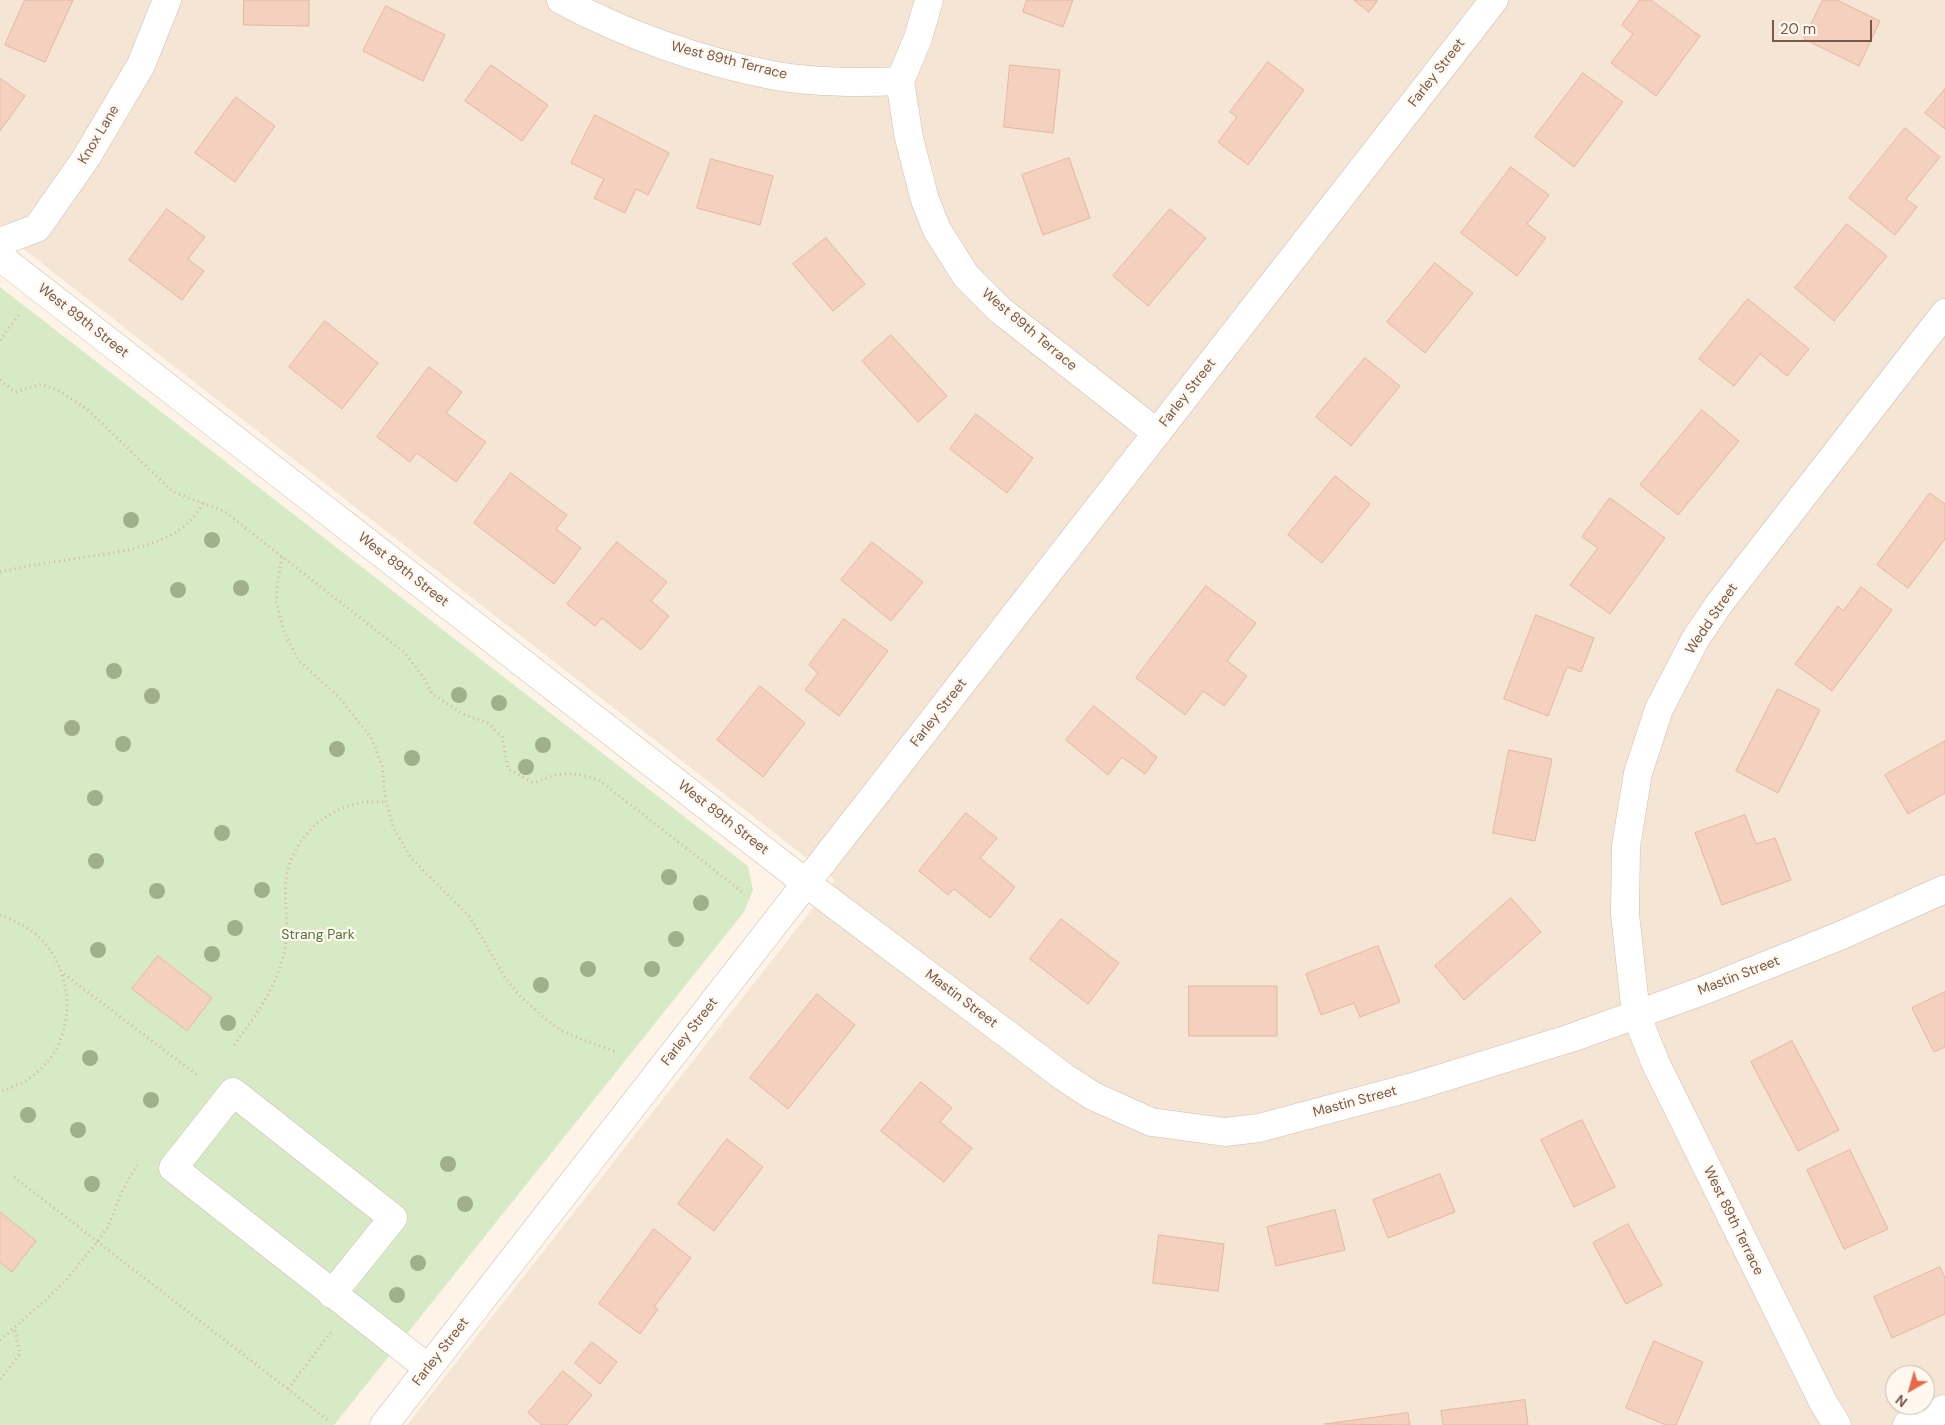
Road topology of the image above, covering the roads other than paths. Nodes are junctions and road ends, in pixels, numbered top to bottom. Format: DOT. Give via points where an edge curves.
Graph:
graph roads {
  1 [pos="167,0"];
  2 [pos="561,0"];
  3 [pos="929,0"];
  4 [pos="1494,0"];
  5 [pos="900,81"];
  6 [pos="0,242"];
  7 [pos="0,257"];
  8 [pos="1945,313"];
  9 [pos="1157,433"];
  10 [pos="806,883"];
  11 [pos="1945,889"];
  12 [pos="1636,1014"];
  13 [pos="332,1294"];
  14 [pos="428,1368"];
  15 [pos="1945,1409"];
  16 [pos="384,1425"];
  17 [pos="1837,1425"];
  18 [pos="1907,1425"];
  1 -- 6 [label="street, Knox Lane" via="141,65 86,158 37,228"];
  2 -- 5 [label="street, West 89th Terrace" via="677,51 772,75 849,83"];
  3 -- 5 [label="street"];
  4 -- 9 [label="street, Farley Street"];
  5 -- 9 [label="street, West 89th Terrace" via="909,138 925,200 937,230 966,276 1000,310"];
  7 -- 10 [label="street, West 89th Street"];
  8 -- 12 [label="street, Wedd Street" via="1719,604 1696,638 1659,709 1638,774 1626,846 1624,914"];
  9 -- 10 [label="street, Farley Street"];
  10 -- 12 [label="street, Mastin Street" via="1064,1077 1093,1096 1151,1122 1225,1132 1260,1128 1416,1086 1571,1038"];
  10 -- 14 [label="street, Farley Street"];
  11 -- 12 [label="street, Mastin Street" via="1833,939"];
  12 -- 17 [label="street, West 89th Terrace" via="1659,1071"];
  13 -- 13 [label="street" via="173,1168 233,1092 393,1218"];
  13 -- 14 [label="street"];
  14 -- 16 [label="street, Farley Street"];
  15 -- 18 [label="street"];
}
